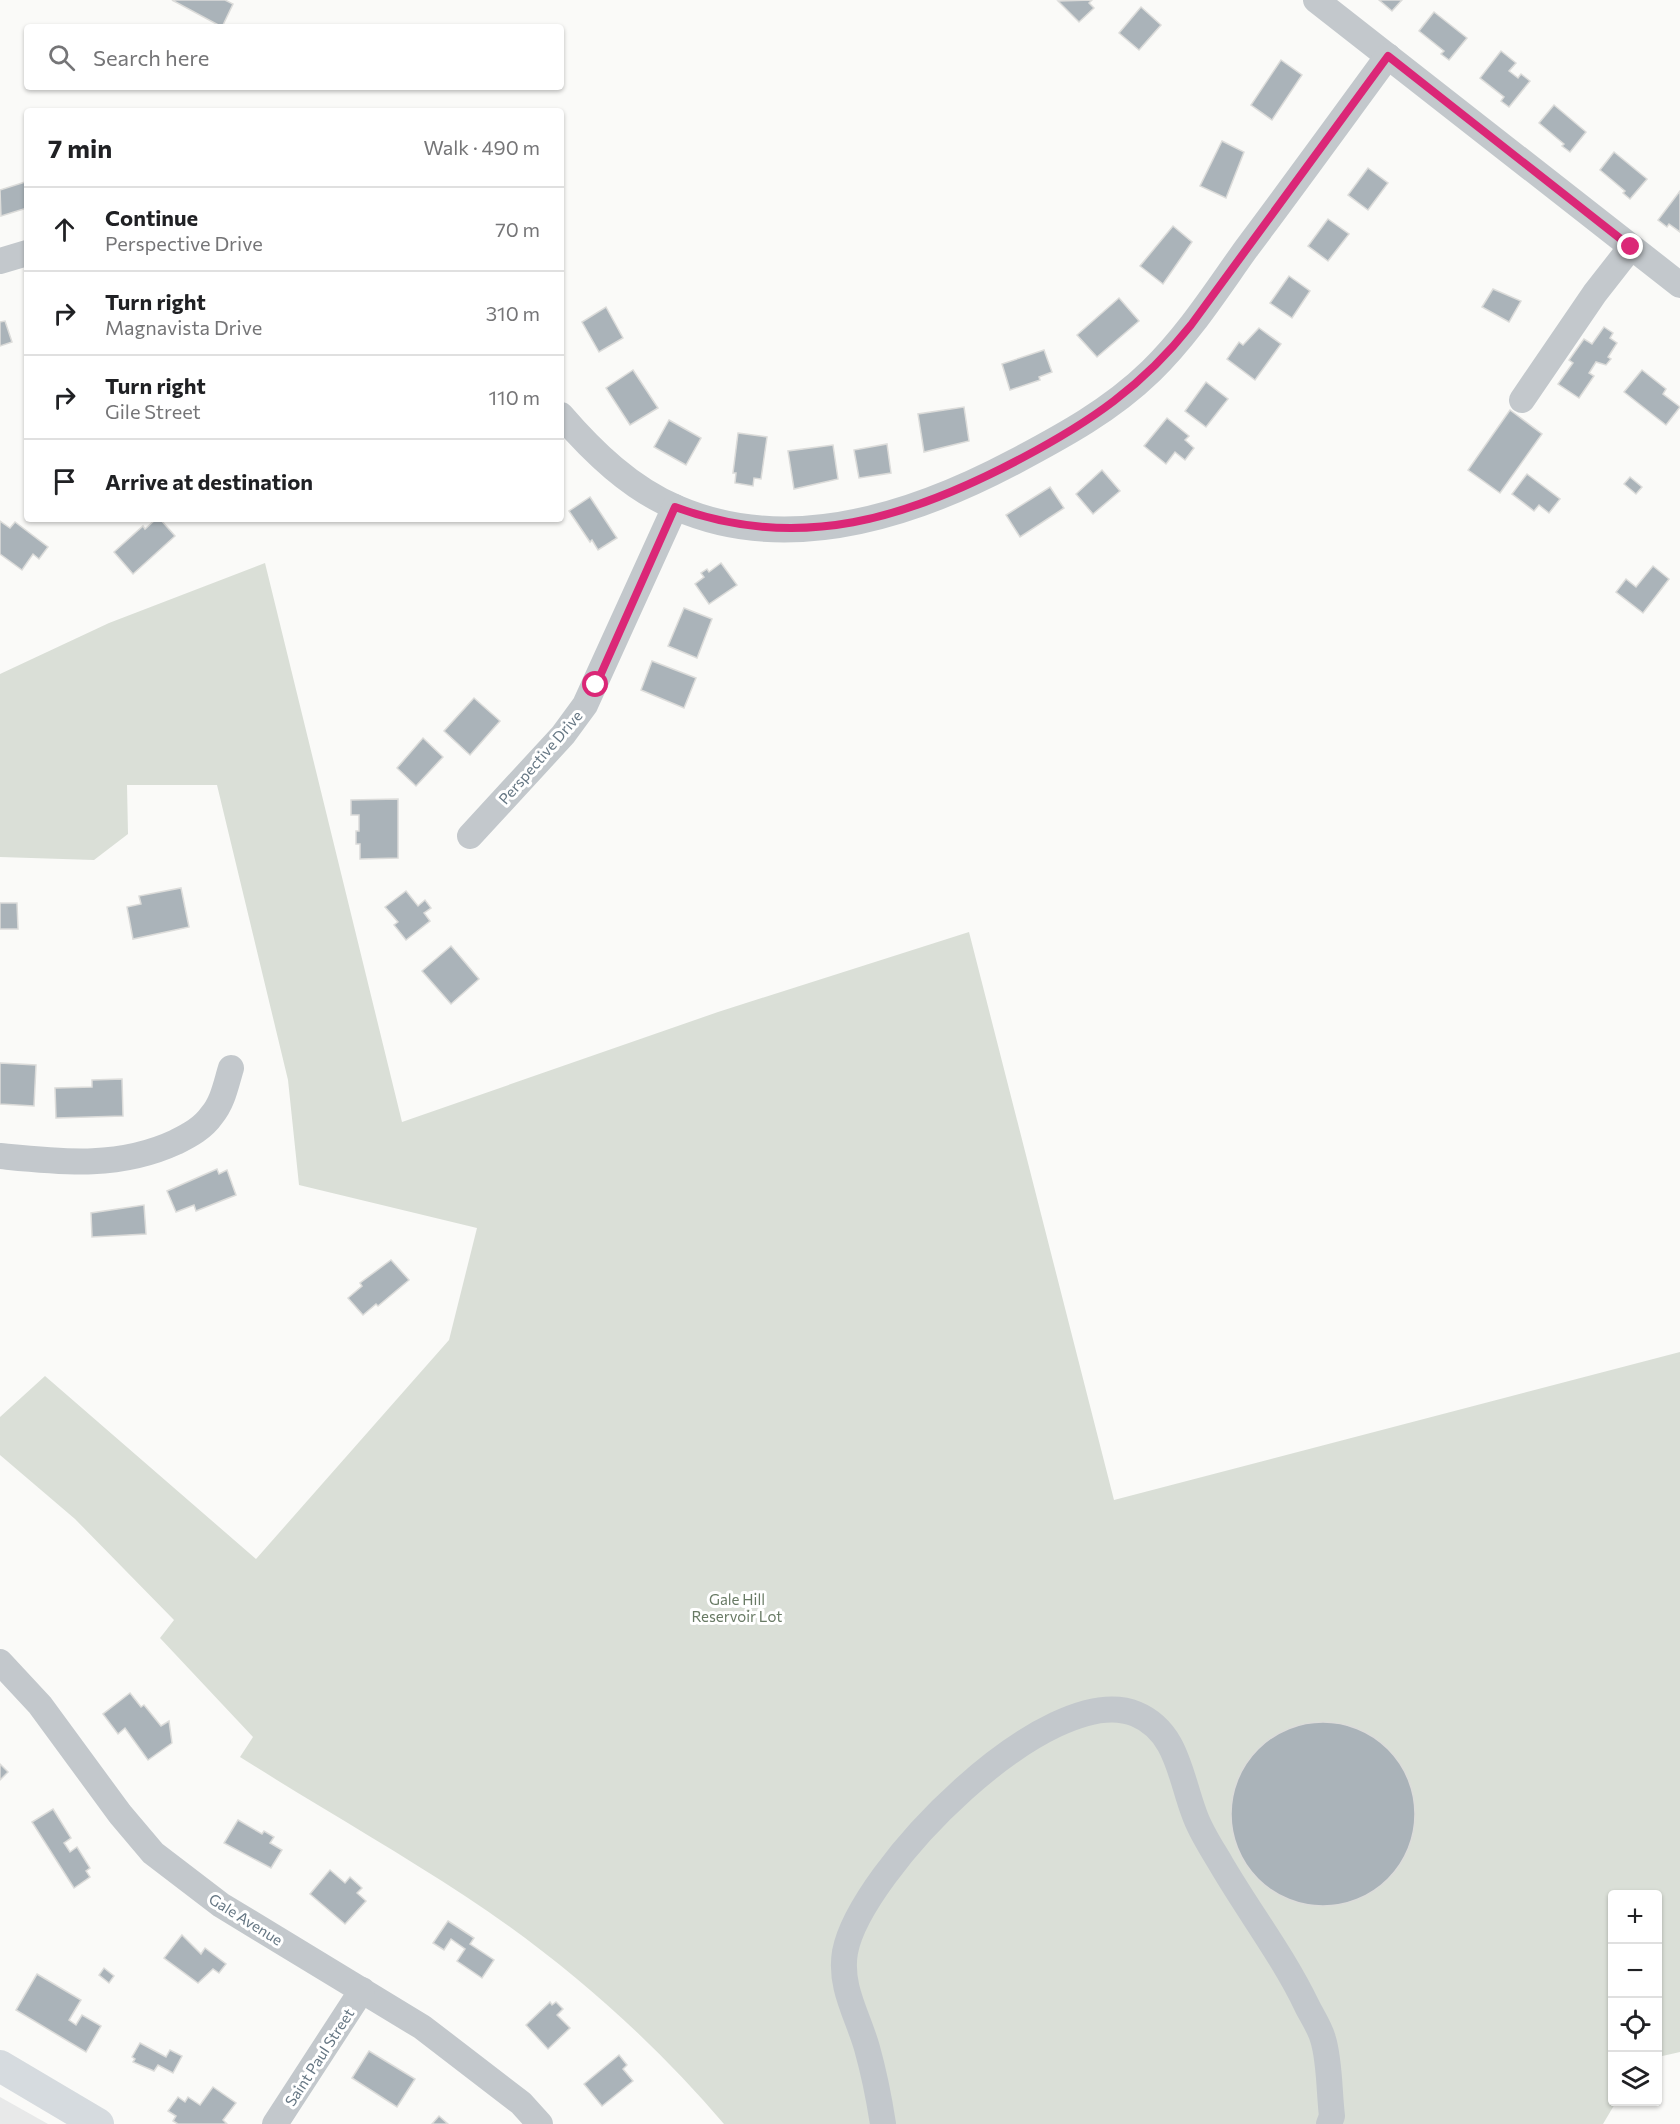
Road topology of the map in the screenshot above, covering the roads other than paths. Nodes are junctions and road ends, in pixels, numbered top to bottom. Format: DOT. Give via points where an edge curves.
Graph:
graph roads {
  1 [pos="1316,0"];
  2 [pos="1388,56"];
  3 [pos="1631,247"];
  4 [pos="24,254"];
  5 [pos="0,261"];
  6 [pos="1680,285"];
  7 [pos="1522,400"];
  8 [pos="564,418"];
  9 [pos="675,507"];
  10 [pos="470,836"];
  11 [pos="231,1068"];
  12 [pos="0,1156"];
  13 [pos="0,1662"];
  14 [pos="362,1990"];
  15 [pos="0,2066"];
  16 [pos="93,2123"];
  17 [pos="275,2124"];
  18 [pos="540,2124"];
  19 [pos="883,2124"];
  20 [pos="1329,2124"];
  1 -- 2 [label="street"];
  2 -- 3 [label="street"];
  2 -- 9 [label="street" via="1171,350 1103,411 1034,452 957,490 869,520 802,529 747,527 710,520"];
  3 -- 6 [label="street"];
  3 -- 7 [label="street"];
  4 -- 5 [label="street"];
  8 -- 9 [label="street" via="618,471"];
  9 -- 10 [label="street, Perspective Drive" via="585,705 563,735"];
  11 -- 12 [label="street" via="212,1116 186,1137 155,1150 123,1159 89,1162"];
  13 -- 14 [label="street, Gale Avenue" via="40,1705 153,1853 221,1905"];
  14 -- 17 [label="street, Saint Paul Street"];
  14 -- 18 [label="street, Gale Avenue" via="422,2027 521,2103"];
  15 -- 16 [label="main road"];
  19 -- 20 [label="street" via="867,2046 844,1977 845,1950 859,1912 925,1825 987,1768 1076,1715 1102,1708 1125,1710 1151,1721 1170,1743 1194,1816 1289,1970 1323,2039 1332,2116"];
}
